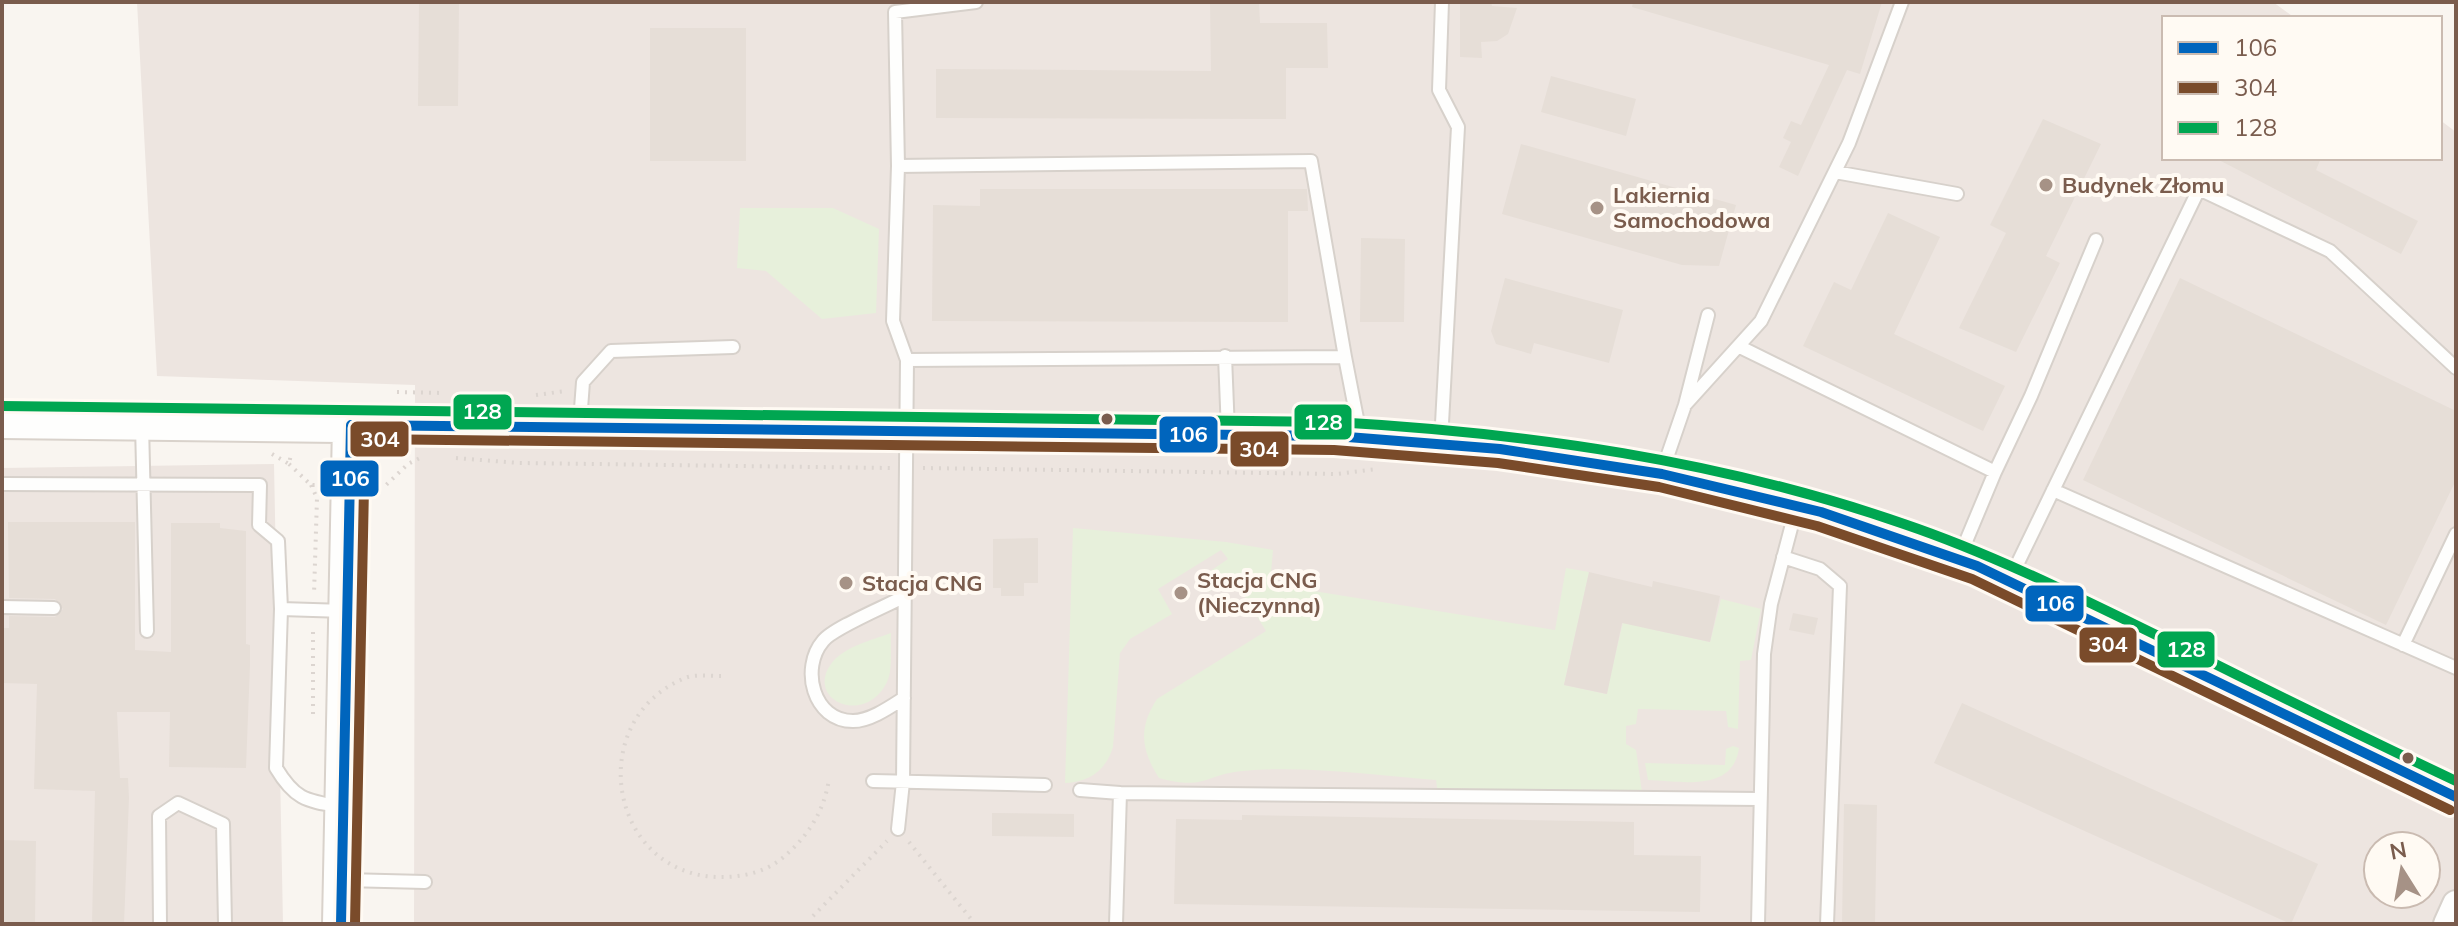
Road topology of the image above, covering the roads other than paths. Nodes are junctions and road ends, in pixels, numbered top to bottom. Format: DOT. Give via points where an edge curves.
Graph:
graph roads {
  1 [pos="976,2"];
  2 [pos="1442,2"];
  3 [pos="1902,2"];
  4 [pos="898,166"];
  5 [pos="1835,172"];
  6 [pos="1957,194"];
  7 [pos="2096,240"];
  8 [pos="1708,315"];
  9 [pos="733,347"];
  10 [pos="1740,347"];
  11 [pos="1225,356"];
  12 [pos="1345,357"];
  13 [pos="907,360"];
  14 [pos="2456,368"];
  15 [pos="1685,405"];
  16 [pos="2,420"];
  17 [pos="142,422"];
  18 [pos="351,425"];
  19 [pos="580,428"];
  20 [pos="907,434"];
  21 [pos="1228,435"];
  22 [pos="1360,437"];
  23 [pos="1441,442"];
  24 [pos="1662,472"];
  25 [pos="1995,472"];
  26 [pos="2,484"];
  27 [pos="143,484"];
  28 [pos="2053,490"];
  29 [pos="1797,506"];
  30 [pos="2456,534"];
  31 [pos="1783,557"];
  32 [pos="1959,559"];
  33 [pos="2009,581"];
  34 [pos="905,596"];
  35 [pos="2,607"];
  36 [pos="54,608"];
  37 [pos="281,609"];
  38 [pos="330,610"];
  39 [pos="147,631"];
  40 [pos="2403,645"];
  41 [pos="2456,668"];
  42 [pos="904,698"];
  43 [pos="873,781"];
  44 [pos="903,782"];
  45 [pos="1045,785"];
  46 [pos="1080,790"];
  47 [pos="1120,793"];
  48 [pos="2456,797"];
  49 [pos="1759,799"];
  50 [pos="341,807"];
  51 [pos="898,829"];
  52 [pos="341,880"];
  53 [pos="425,882"];
  54 [pos="2456,904"];
  55 [pos="160,924"];
  56 [pos="225,924"];
  57 [pos="341,924"];
  58 [pos="1116,924"];
  59 [pos="1758,924"];
  60 [pos="1827,924"];
  61 [pos="2447,924"];
  1 -- 4 [label="lane" via="895,12"];
  2 -- 23 [label="lane" via="1439,90 1458,127"];
  3 -- 5 [label="lane"];
  4 -- 12 [label="lane" via="1311,161"];
  4 -- 13 [label="lane" via="893,321"];
  5 -- 6 [label="lane"];
  5 -- 10 [label="lane" via="1761,321"];
  7 -- 25 [label="lane"];
  8 -- 15 [label="lane"];
  9 -- 19 [label="lane" via="611,351 583,382"];
  10 -- 15 [label="lane"];
  10 -- 25 [label="lane"];
  11 -- 12 [label="lane"];
  11 -- 13 [label="lane"];
  11 -- 21 [label="lane"];
  12 -- 22 [label="lane"];
  13 -- 20 [label="lane"];
  14 -- 28 [label="lane" via="2330,251 2199,189"];
  15 -- 24 [label="lane"];
  16 -- 17 [label="street"];
  17 -- 18 [label="street"];
  17 -- 27 [label="lane"];
  18 -- 19 [label="street"];
  18 -- 38 [label="street"];
  19 -- 20 [label="street"];
  20 -- 21 [label="street"];
  20 -- 34 [label="lane"];
  21 -- 22 [label="street"];
  22 -- 23 [label="street"];
  23 -- 24 [label="street"];
  24 -- 29 [label="street"];
  25 -- 32 [label="lane"];
  26 -- 27 [label="lane"];
  27 -- 37 [label="lane" via="260,485 259,525 278,541"];
  27 -- 39 [label="lane"];
  28 -- 33 [label="lane"];
  28 -- 40 [label="lane"];
  29 -- 31 [label="lane"];
  29 -- 32 [label="street"];
  30 -- 40 [label="lane"];
  31 -- 49 [label="lane" via="1764,654"];
  31 -- 60 [label="lane" via="1820,569 1840,586"];
  32 -- 33 [label="street"];
  33 -- 48 [label="street"];
  34 -- 42 [label="lane"];
  34 -- 42 [label="lane" via="822,641 811,668 812,692 828,713 840,717 853,721 881,713"];
  35 -- 36 [label="lane"];
  37 -- 38 [label="lane"];
  37 -- 50 [label="lane" via="276,768 289,791"];
  38 -- 50 [label="street"];
  40 -- 41 [label="lane"];
  42 -- 44 [label="lane"];
  43 -- 44 [label="lane"];
  44 -- 45 [label="lane"];
  44 -- 51 [label="lane"];
  46 -- 47 [label="lane"];
  47 -- 49 [label="lane"];
  47 -- 58 [label="lane"];
  49 -- 59 [label="lane"];
  50 -- 52 [label="street"];
  52 -- 53 [label="lane"];
  52 -- 57 [label="street"];
  54 -- 61 [label="street"];
  55 -- 56 [label="lane" via="159,816 178,803 223,824"];
}
